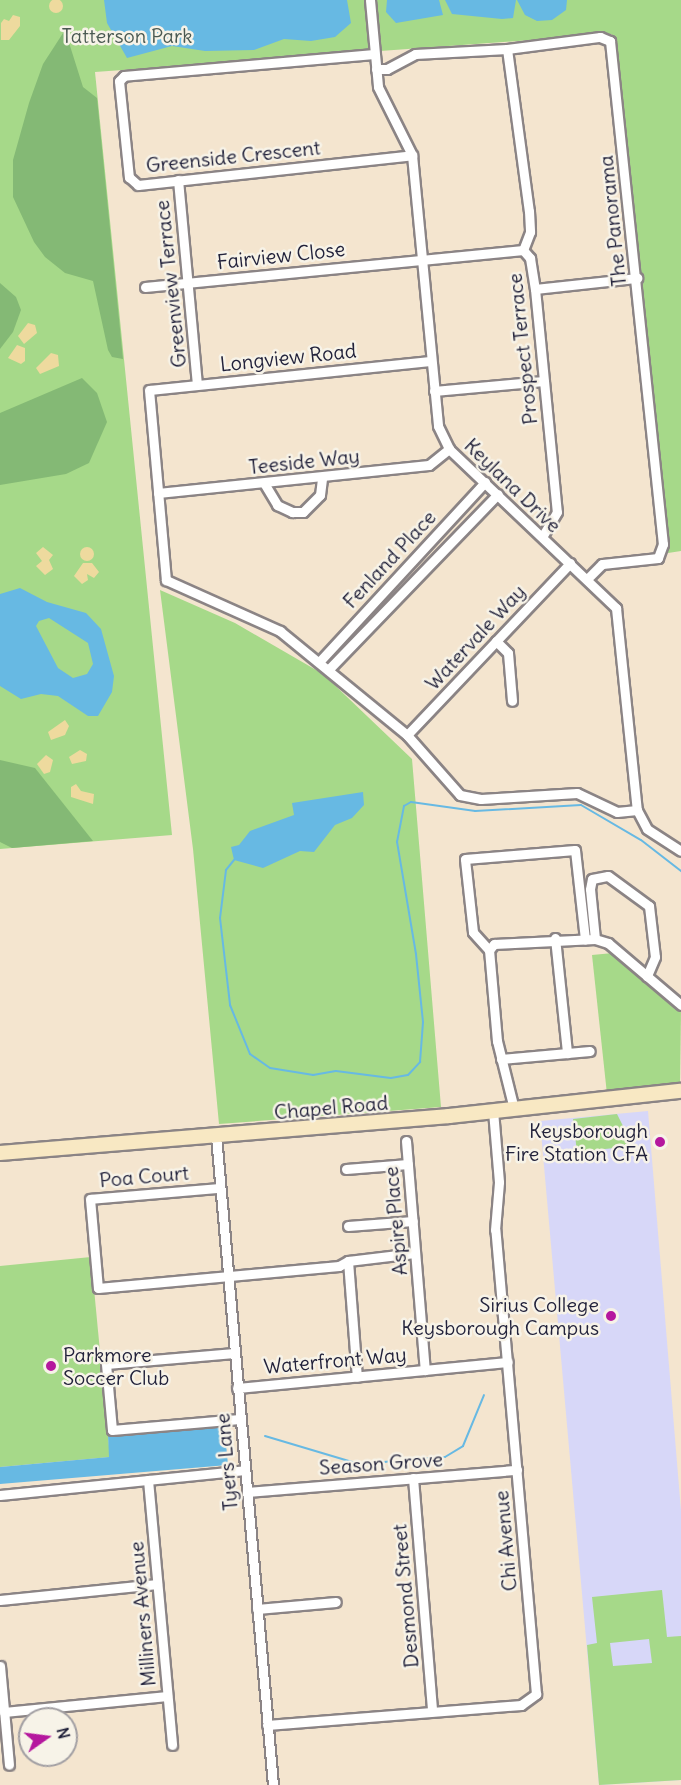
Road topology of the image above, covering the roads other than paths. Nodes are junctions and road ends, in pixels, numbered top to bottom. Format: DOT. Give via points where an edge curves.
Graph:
graph roads {
  1 [pos="370,0"];
  2 [pos="507,49"];
  3 [pos="375,54"];
  4 [pos="376,69"];
  5 [pos="411,155"];
  6 [pos="178,180"];
  7 [pos="523,250"];
  8 [pos="421,258"];
  9 [pos="637,278"];
  10 [pos="188,282"];
  11 [pos="145,287"];
  12 [pos="535,289"];
  13 [pos="430,361"];
  14 [pos="544,381"];
  15 [pos="197,384"];
  16 [pos="434,391"];
  17 [pos="449,449"];
  18 [pos="322,478"];
  19 [pos="484,482"];
  20 [pos="264,483"];
  21 [pos="158,493"];
  22 [pos="498,494"];
  23 [pos="542,537"];
  24 [pos="570,563"];
  25 [pos="586,579"];
  26 [pos="496,641"];
  27 [pos="319,662"];
  28 [pos="329,669"];
  29 [pos="512,701"];
  30 [pos="407,735"];
  31 [pos="637,810"];
  32 [pos="681,851"];
  33 [pos="555,938"];
  34 [pos="590,939"];
  35 [pos="489,950"];
  36 [pos="647,976"];
  37 [pos="681,1005"];
  38 [pos="590,1052"];
  39 [pos="567,1053"];
  40 [pos="501,1059"];
  41 [pos="681,1091"];
  42 [pos="665,1096"];
  43 [pos="681,1099"];
  44 [pos="514,1109"];
  45 [pos="494,1111"];
  46 [pos="216,1136"];
  47 [pos="406,1141"];
  48 [pos="0,1153"];
  49 [pos="408,1164"];
  50 [pos="346,1169"];
  51 [pos="218,1188"];
  52 [pos="413,1221"];
  53 [pos="348,1227"];
  54 [pos="415,1253"];
  55 [pos="348,1261"];
  56 [pos="227,1277"];
  57 [pos="234,1353"];
  58 [pos="508,1362"];
  59 [pos="426,1370"];
  60 [pos="357,1377"];
  61 [pos="237,1388"];
  62 [pos="240,1419"];
  63 [pos="245,1470"];
  64 [pos="517,1470"];
  65 [pos="413,1478"];
  66 [pos="148,1480"];
  67 [pos="247,1492"];
  68 [pos="0,1495"];
  69 [pos="157,1584"];
  70 [pos="0,1600"];
  71 [pos="336,1602"];
  72 [pos="257,1609"];
  73 [pos="0,1666"];
  74 [pos="1,1684"];
  75 [pos="167,1696"];
  76 [pos="432,1711"];
  77 [pos="4,1712"];
  78 [pos="267,1725"];
  79 [pos="172,1745"];
  80 [pos="9,1765"];
  81 [pos="273,1785"];
  1 -- 3 [label="street, Keylana Drive"];
  2 -- 4 [label="street, The Panorama" via="415,54 387,69"];
  2 -- 7 [label="street, Prospect Terrace" via="529,211 530,232"];
  2 -- 9 [label="street, The Panorama" via="600,37 610,41"];
  3 -- 4 [label="street, Keylana Drive"];
  3 -- 6 [label="street, Greenside Crescent" via="124,76 119,81 129,177 138,185"];
  4 -- 5 [label="street, Keylana Drive" via="379,91"];
  5 -- 6 [label="street, Greenside Crescent"];
  5 -- 8 [label="street, Keylana Drive"];
  6 -- 10 [label="street, Greenview Terrace"];
  7 -- 8 [label="street, Fairview Close"];
  7 -- 12 [label="street, Prospect Terrace" via="530,258"];
  8 -- 10 [label="street, Fairview Close"];
  8 -- 13 [label="street, Keylana Drive"];
  9 -- 12 [label="street"];
  9 -- 25 [label="street, The Panorama" via="663,544 658,558 602,564"];
  10 -- 11 [label="street, Fairview Close"];
  10 -- 15 [label="street, Greenview Terrace"];
  12 -- 14 [label="street, Prospect Terrace"];
  13 -- 15 [label="street, Longview Road"];
  13 -- 16 [label="street, Keylana Drive"];
  14 -- 16 [label="street"];
  14 -- 23 [label="street, Prospect Terrace" via="557,512"];
  15 -- 21 [label="street, Longview Road" via="149,390"];
  16 -- 17 [label="street, Keylana Drive" via="438,426"];
  17 -- 18 [label="street, Teeside Way" via="429,465"];
  17 -- 19 [label="street, Keylana Drive"];
  18 -- 20 [label="street, Teeside Way"];
  18 -- 20 [label="street" via="320,495 303,512 277,505"];
  19 -- 22 [label="street, Keylana Drive"];
  19 -- 27 [label="street, Fenland Place"];
  20 -- 21 [label="street, Teeside Way"];
  21 -- 27 [label="street" via="166,580 280,631"];
  22 -- 23 [label="street, Keylana Drive"];
  22 -- 28 [label="street, Fenland Place"];
  23 -- 24 [label="street, Keylana Drive"];
  24 -- 25 [label="street, Keylana Drive"];
  24 -- 26 [label="street, Watervale Way"];
  25 -- 31 [label="street, Keylana Drive" via="616,608"];
  26 -- 29 [label="street" via="508,653"];
  26 -- 30 [label="street, Watervale Way"];
  27 -- 28 [label="street"];
  28 -- 30 [label="street"];
  30 -- 31 [label="street" via="460,795 481,800 577,792 617,812"];
  31 -- 32 [label="street, Keylana Drive" via="646,829"];
  33 -- 34 [label="street"];
  33 -- 35 [label="street" via="494,944"];
  33 -- 39 [label="street"];
  34 -- 35 [label="street" via="575,850 465,859 473,932"];
  34 -- 36 [label="street" via="608,943"];
  34 -- 36 [label="street" via="592,879 608,876 649,906 655,957"];
  35 -- 40 [label="street"];
  36 -- 37 [label="street"];
  38 -- 39 [label="street"];
  39 -- 40 [label="street"];
  40 -- 44 [label="street"];
  41 -- 42 [label="main road, Chapel Road"];
  42 -- 43 [label="main road, Chapel Road"];
  42 -- 44 [label="main road, Chapel Road"];
  44 -- 45 [label="main road, Chapel Road"];
  45 -- 46 [label="main road, Chapel Road"];
  45 -- 58 [label="street, Chi Avenue" via="499,1182 495,1230"];
  46 -- 48 [label="main road, Chapel Road"];
  46 -- 51 [label="street, Tyers Lane"];
  47 -- 49 [label="street, Aspire Place"];
  49 -- 50 [label="street"];
  49 -- 52 [label="street, Aspire Place"];
  51 -- 56 [label="street, Tyers Lane"];
  51 -- 56 [label="street, Poa Court" via="90,1199 98,1288"];
  52 -- 53 [label="street"];
  52 -- 54 [label="street, Aspire Place"];
  54 -- 55 [label="street"];
  54 -- 59 [label="street, Aspire Place"];
  55 -- 56 [label="street" via="339,1266"];
  55 -- 60 [label="street"];
  56 -- 57 [label="street, Tyers Lane"];
  57 -- 61 [label="street, Tyers Lane"];
  57 -- 62 [label="street" via="106,1364 112,1430"];
  58 -- 59 [label="street, Waterfront Way"];
  58 -- 64 [label="street, Chi Avenue"];
  59 -- 60 [label="street, Waterfront Way"];
  60 -- 61 [label="street, Waterfront Way"];
  61 -- 62 [label="street, Tyers Lane"];
  62 -- 63 [label="street, Tyers Lane"];
  63 -- 66 [label="street"];
  63 -- 67 [label="street, Tyers Lane"];
  64 -- 65 [label="street, Season Grove"];
  64 -- 76 [label="street, Chi Avenue" via="536,1694 521,1705"];
  65 -- 67 [label="street, Season Grove"];
  65 -- 76 [label="street, Desmond Street"];
  66 -- 68 [label="street"];
  66 -- 69 [label="street, Milliners Avenue"];
  67 -- 72 [label="street, Tyers Lane"];
  69 -- 70 [label="street"];
  69 -- 75 [label="street, Milliners Avenue"];
  71 -- 72 [label="street"];
  72 -- 78 [label="street, Tyers Lane"];
  73 -- 74 [label="street"];
  74 -- 77 [label="street"];
  75 -- 77 [label="street"];
  75 -- 79 [label="street, Milliners Avenue"];
  76 -- 78 [label="street, Chi Avenue"];
  77 -- 80 [label="street"];
  78 -- 81 [label="street, Tyers Lane"];
}
